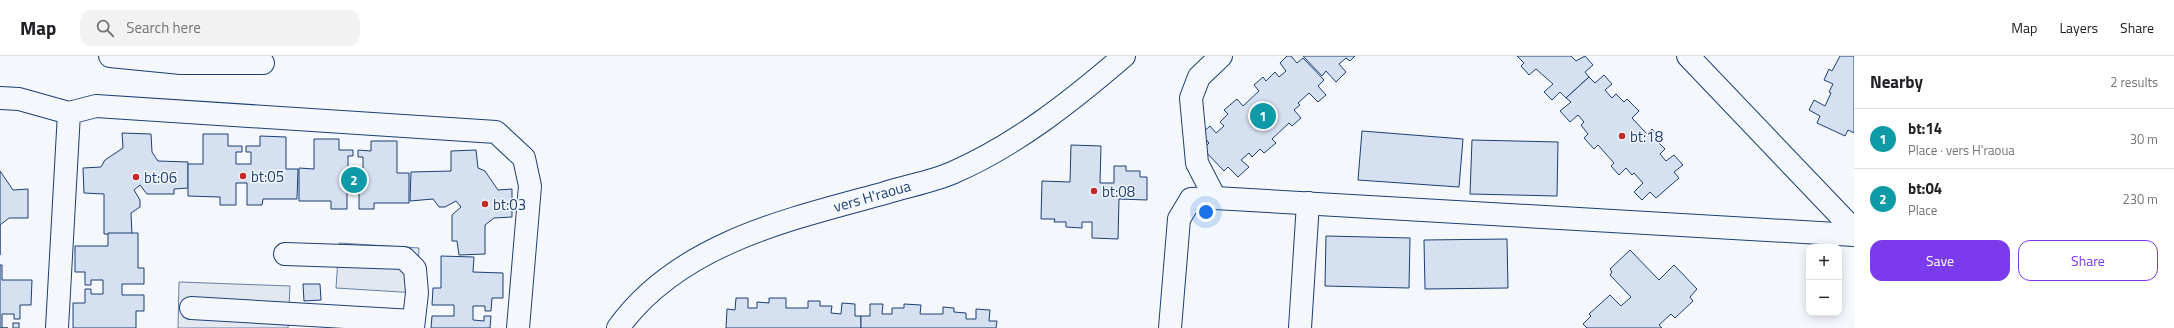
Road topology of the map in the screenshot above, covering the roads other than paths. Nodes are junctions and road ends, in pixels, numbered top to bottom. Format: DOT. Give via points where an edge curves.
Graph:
graph roads {
  1 [pos="110,56"];
  2 [pos="1124,56"];
  3 [pos="1220,56"];
  4 [pos="1688,56"];
  5 [pos="263,63"];
  6 [pos="0,98"];
  7 [pos="69,113"];
  8 [pos="1215,198"];
  9 [pos="1308,203"];
  10 [pos="1854,230"];
  11 [pos="1854,235"];
  12 [pos="285,254"];
  13 [pos="191,308"];
  14 [pos="413,325"];
  15 [pos="57,328"];
  16 [pos="518,328"];
  17 [pos="618,328"];
  18 [pos="1170,328"];
  19 [pos="1300,328"];
  1 -- 5 [label="street" via="181,63"];
  2 -- 17 [label="street, vers H'raoua" via="1063,105 1006,144 952,173 814,212 702,254 660,282"];
  3 -- 8 [label="street" via="1199,77 1192,98 1197,163"];
  4 -- 10 [label="street"];
  6 -- 7 [label="street" via="19,99"];
  7 -- 15 [label="street"];
  7 -- 16 [label="street" via="96,106 496,132 524,158 530,186"];
  8 -- 9 [label="street"];
  8 -- 18 [label="street" via="1192,199 1179,219"];
  9 -- 11 [label="street"];
  9 -- 19 [label="street"];
  12 -- 14 [label="street" via="404,258 415,269 417,293"];
  13 -- 14 [label="street"];
}
